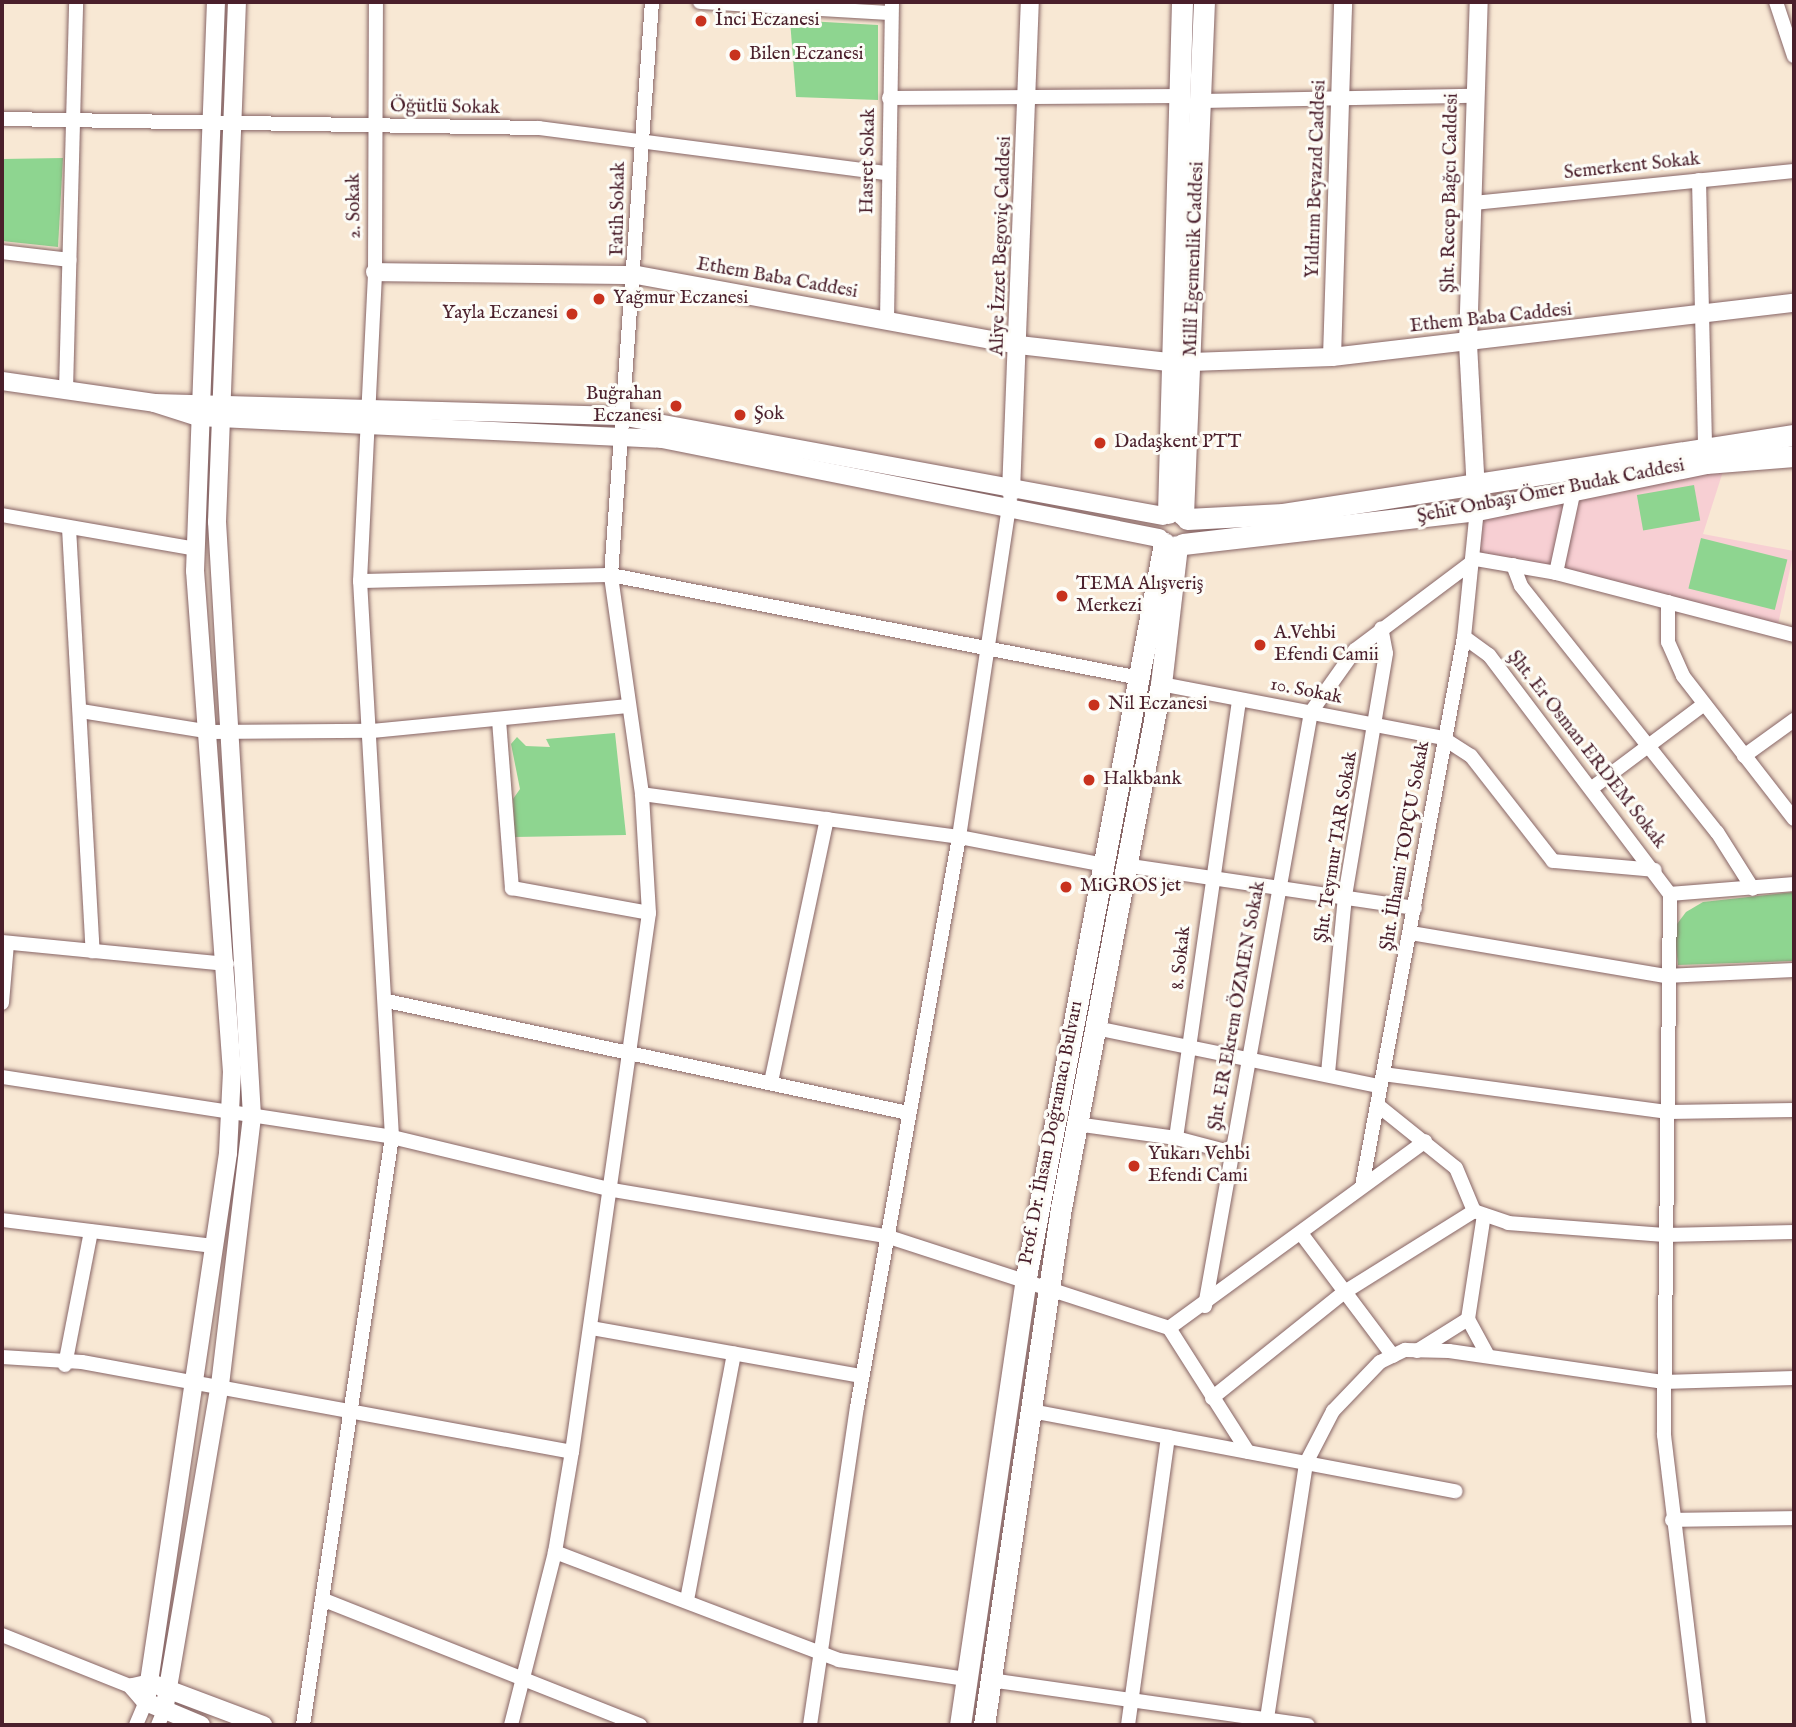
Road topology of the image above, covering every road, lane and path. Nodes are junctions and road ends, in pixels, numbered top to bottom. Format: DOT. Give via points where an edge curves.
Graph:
graph roads {
  1 [pos="76,2"];
  2 [pos="216,2"];
  3 [pos="237,2"];
  4 [pos="376,2"];
  5 [pos="652,2"];
  6 [pos="700,2"];
  7 [pos="1030,2"];
  8 [pos="1182,2"];
  9 [pos="1204,2"];
  10 [pos="1343,2"];
  11 [pos="1479,2"];
  12 [pos="1776,2"];
  13 [pos="891,8"];
  14 [pos="1794,56"];
  15 [pos="1181,96"];
  16 [pos="1474,96"];
  17 [pos="1029,97"];
  18 [pos="890,98"];
  19 [pos="1202,101"];
  20 [pos="1341,101"];
  21 [pos="2,119"];
  22 [pos="71,120"];
  23 [pos="210,121"];
  24 [pos="233,122"];
  25 [pos="373,126"];
  26 [pos="640,140"];
  27 [pos="1794,171"];
  28 [pos="886,173"];
  29 [pos="1699,180"];
  30 [pos="1473,203"];
  31 [pos="2,252"];
  32 [pos="70,260"];
  33 [pos="375,272"];
  34 [pos="637,275"];
  35 [pos="1794,303"];
  36 [pos="1699,317"];
  37 [pos="887,321"];
  38 [pos="1468,342"];
  39 [pos="1019,345"];
  40 [pos="1332,357"];
  41 [pos="1168,362"];
  42 [pos="1191,362"];
  43 [pos="2,381"];
  44 [pos="66,390"];
  45 [pos="365,409"];
  46 [pos="199,410"];
  47 [pos="221,411"];
  48 [pos="620,416"];
  49 [pos="365,427"];
  50 [pos="622,435"];
  51 [pos="1794,435"];
  52 [pos="1705,455"];
  53 [pos="1794,456"];
  54 [pos="1477,482"];
  55 [pos="1574,490"];
  56 [pos="1010,501"];
  57 [pos="1477,510"];
  58 [pos="2,515"];
  59 [pos="1175,516"];
  60 [pos="69,528"];
  61 [pos="1171,543"];
  62 [pos="196,549"];
  63 [pos="1476,559"];
  64 [pos="1513,565"];
  65 [pos="1556,573"];
  66 [pos="611,575"];
  67 [pos="360,581"];
  68 [pos="1668,602"];
  69 [pos="1381,628"];
  70 [pos="1794,635"];
  71 [pos="1464,637"];
  72 [pos="989,648"];
  73 [pos="1135,677"];
  74 [pos="1161,684"];
  75 [pos="1239,699"];
  76 [pos="1703,705"];
  77 [pos="628,706"];
  78 [pos="81,711"];
  79 [pos="1311,712"];
  80 [pos="499,720"];
  81 [pos="1794,720"];
  82 [pos="1375,726"];
  83 [pos="372,731"];
  84 [pos="211,732"];
  85 [pos="232,732"];
  86 [pos="1443,738"];
  87 [pos="1650,746"];
  88 [pos="1744,756"];
  89 [pos="1592,788"];
  90 [pos="642,794"];
  91 [pos="1792,813"];
  92 [pos="827,819"];
  93 [pos="959,837"];
  94 [pos="1099,863"];
  95 [pos="1124,865"];
  96 [pos="1655,870"];
  97 [pos="1211,874"];
  98 [pos="1794,884"];
  99 [pos="1279,885"];
  100 [pos="1753,889"];
  101 [pos="1670,894"];
  102 [pos="1345,896"];
  103 [pos="1415,908"];
  104 [pos="649,914"];
  105 [pos="1412,933"];
  106 [pos="5,942"];
  107 [pos="93,951"];
  108 [pos="227,964"];
  109 [pos="1794,970"];
  110 [pos="1665,976"];
  111 [pos="387,1001"];
  112 [pos="2,1003"];
  113 [pos="1096,1028"];
  114 [pos="1191,1047"];
  115 [pos="631,1052"];
  116 [pos="1246,1059"];
  117 [pos="1328,1073"];
  118 [pos="2,1077"];
  119 [pos="1380,1080"];
  120 [pos="771,1082"];
  121 [pos="1380,1107"];
  122 [pos="1794,1110"];
  123 [pos="1668,1112"];
  124 [pos="908,1113"];
  125 [pos="230,1114"];
  126 [pos="252,1116"];
  127 [pos="1076,1124"];
  128 [pos="392,1137"];
  129 [pos="1177,1138"];
  130 [pos="1425,1141"];
  131 [pos="1233,1153"];
  132 [pos="1362,1186"];
  133 [pos="613,1190"];
  134 [pos="1479,1213"];
  135 [pos="2,1220"];
  136 [pos="91,1231"];
  137 [pos="1794,1232"];
  138 [pos="1665,1235"];
  139 [pos="886,1236"];
  140 [pos="1303,1236"];
  141 [pos="214,1246"];
  142 [pos="1026,1277"];
  143 [pos="1049,1291"];
  144 [pos="1343,1293"];
  145 [pos="1205,1306"];
  146 [pos="1468,1319"];
  147 [pos="592,1328"];
  148 [pos="1169,1328"];
  149 [pos="1417,1350"];
  150 [pos="734,1353"];
  151 [pos="1392,1356"];
  152 [pos="1488,1356"];
  153 [pos="2,1357"];
  154 [pos="65,1365"];
  155 [pos="862,1376"];
  156 [pos="1794,1378"];
  157 [pos="195,1381"];
  158 [pos="1663,1381"];
  159 [pos="220,1385"];
  160 [pos="1212,1398"];
  161 [pos="352,1409"];
  162 [pos="1031,1410"];
  163 [pos="1168,1437"];
  164 [pos="572,1451"];
  165 [pos="1248,1452"];
  166 [pos="1306,1463"];
  167 [pos="1456,1491"];
  168 [pos="1794,1518"];
  169 [pos="1672,1520"];
  170 [pos="555,1552"];
  171 [pos="324,1600"];
  172 [pos="687,1600"];
  173 [pos="2,1635"];
  174 [pos="824,1656"];
  175 [pos="966,1679"];
  176 [pos="990,1680"];
  177 [pos="525,1682"];
  178 [pos="151,1683"];
  179 [pos="133,1687"];
  180 [pos="170,1690"];
  181 [pos="1132,1701"];
  182 [pos="146,1702"];
  183 [pos="161,1718"];
  184 [pos="1266,1722"];
  185 [pos="136,1725"];
  186 [pos="201,1725"];
  187 [pos="263,1725"];
  188 [pos="303,1725"];
  189 [pos="511,1725"];
  190 [pos="640,1725"];
  191 [pos="810,1725"];
  192 [pos="960,1725"];
  193 [pos="984,1725"];
  194 [pos="1128,1725"];
  195 [pos="1308,1725"];
  196 [pos="1699,1725"];
  1 -- 22 [label="street"];
  2 -- 23 [label="street"];
  3 -- 24 [label="street"];
  4 -- 25 [label="street, 2. Sokak"];
  5 -- 26 [label="street, Fatih Sokak"];
  6 -- 13 [label="street"];
  7 -- 17 [label="street, Aliye İzzet Begoviç Caddesi"];
  8 -- 15 [label="main road, Millî Egemenlik Caddesi"];
  9 -- 19 [label="main road, Millî Egemenlik Caddesi"];
  10 -- 20 [label="street, Yıldırım Beyazıd Caddesi"];
  11 -- 16 [label="street, Şht. Recep Bağcı Caddesi"];
  12 -- 14 [label="street"];
  13 -- 18 [label="street, Hasret Sokak"];
  15 -- 17 [label="street"];
  15 -- 41 [label="main road, Millî Egemenlik Caddesi"];
  16 -- 20 [label="street"];
  16 -- 30 [label="street, Şht. Recep Bağcı Caddesi"];
  17 -- 18 [label="street"];
  17 -- 39 [label="street, Aliye İzzet Begoviç Caddesi"];
  18 -- 28 [label="street, Hasret Sokak"];
  19 -- 20 [label="street"];
  19 -- 42 [label="main road, Millî Egemenlik Caddesi"];
  20 -- 40 [label="street, Yıldırım Beyazıd Caddesi"];
  21 -- 22 [label="street, Öğütlü Sokak"];
  22 -- 23 [label="street, Öğütlü Sokak"];
  22 -- 32 [label="street"];
  23 -- 24 [label="street, Öğütlü Sokak"];
  23 -- 46 [label="street"];
  24 -- 25 [label="street, Öğütlü Sokak"];
  24 -- 47 [label="street"];
  25 -- 26 [label="street, Öğütlü Sokak" via="539,128"];
  25 -- 33 [label="street, 2. Sokak"];
  26 -- 28 [label="street, Öğütlü Sokak"];
  26 -- 34 [label="street, Fatih Sokak"];
  27 -- 29 [label="street, Semerkent Sokak"];
  28 -- 37 [label="street, Hasret Sokak"];
  29 -- 30 [label="street, Semerkent Sokak"];
  29 -- 36 [label="street"];
  30 -- 38 [label="street, Şht. Recep Bağcı Caddesi"];
  31 -- 32 [label="street"];
  32 -- 44 [label="street"];
  33 -- 34 [label="street, Ethem Baba Caddesi"];
  33 -- 45 [label="street, 2. Sokak"];
  34 -- 37 [label="street, Ethem Baba Caddesi"];
  34 -- 48 [label="street, Fatih Sokak"];
  35 -- 36 [label="street, Ethem Baba Caddesi"];
  36 -- 38 [label="street, Ethem Baba Caddesi"];
  36 -- 52 [label="street"];
  37 -- 39 [label="street, Ethem Baba Caddesi"];
  38 -- 40 [label="street, Ethem Baba Caddesi"];
  38 -- 54 [label="street, Şht. Recep Bağcı Caddesi"];
  39 -- 41 [label="street, Ethem Baba Caddesi"];
  39 -- 56 [label="street, Aliye İzzet Begoviç Caddesi"];
  40 -- 42 [label="street, Ethem Baba Caddesi"];
  41 -- 59 [label="main road, Millî Egemenlik Caddesi"];
  42 -- 59 [label="main road, Millî Egemenlik Caddesi"];
  43 -- 44 [label="street"];
  44 -- 46 [label="street"];
  45 -- 47 [label="street"];
  45 -- 48 [label="street"];
  45 -- 49 [label="street, 2. Sokak"];
  46 -- 47 [label="street"];
  46 -- 62 [label="street"];
  47 -- 49 [label="street"];
  47 -- 85 [label="street" via="217,522"];
  48 -- 50 [label="street, Fatih Sokak"];
  48 -- 56 [label="street"];
  49 -- 50 [label="street"];
  49 -- 67 [label="street, 2. Sokak"];
  50 -- 56 [label="street"];
  50 -- 66 [label="street, Fatih Sokak"];
  51 -- 52 [label="main road, Şehit Onbaşı Ömer Budak Caddesi"];
  52 -- 53 [label="main road, Şehit Onbaşı Ömer Budak Caddesi"];
  52 -- 54 [label="main road, Şehit Onbaşı Ömer Budak Caddesi"];
  52 -- 55 [label="main road, Şehit Onbaşı Ömer Budak Caddesi"];
  54 -- 57 [label="street, Şht. Recep Bağcı Caddesi"];
  54 -- 59 [label="main road, Şehit Onbaşı Ömer Budak Caddesi" via="1283,514"];
  55 -- 57 [label="main road, Şehit Onbaşı Ömer Budak Caddesi"];
  55 -- 65 [label="street"];
  56 -- 59 [label="street"];
  56 -- 61 [label="street"];
  56 -- 72 [label="street"];
  57 -- 61 [label="main road, Şehit Onbaşı Ömer Budak Caddesi"];
  57 -- 63 [label="street, Şht. İlhami TOPÇU Sokak"];
  58 -- 60 [label="street"];
  59 -- 61 [label="main road"];
  59 -- 61 [label="main road" via="1190,532"];
  60 -- 62 [label="street"];
  60 -- 78 [label="street"];
  61 -- 73 [label="main road, Prof. Dr. İhsan Doğramacı Bulvarı"];
  61 -- 74 [label="main road, Prof. Dr. İhsan Doğramacı Bulvarı"];
  62 -- 84 [label="street"];
  63 -- 64 [label="street"];
  63 -- 69 [label="street"];
  63 -- 71 [label="street, Şht. İlhami TOPÇU Sokak"];
  64 -- 65 [label="street"];
  64 -- 87 [label="street" via="1521,586"];
  65 -- 68 [label="street"];
  66 -- 67 [label="street"];
  66 -- 72 [label="street"];
  66 -- 77 [label="street, Fatih Sokak"];
  67 -- 83 [label="street, 2. Sokak"];
  68 -- 70 [label="street"];
  68 -- 76 [label="street" via="1671,650"];
  69 -- 79 [label="street" via="1344,663"];
  69 -- 82 [label="street, Şht. Teymur TAR Sokak" via="1386,653"];
  71 -- 86 [label="street, Şht. İlhami TOPÇU Sokak"];
  71 -- 89 [label="street, Şht. Er Osman ERDEM Sokak" via="1489,655"];
  72 -- 73 [label="street"];
  72 -- 93 [label="street"];
  73 -- 94 [label="main road, Prof. Dr. İhsan Doğramacı Bulvarı"];
  74 -- 75 [label="street, 10. Sokak"];
  74 -- 95 [label="main road, Prof. Dr. İhsan Doğramacı Bulvarı"];
  75 -- 79 [label="street, 10. Sokak"];
  75 -- 97 [label="street, 8. Sokak"];
  76 -- 87 [label="street"];
  76 -- 88 [label="street"];
  77 -- 80 [label="street"];
  77 -- 90 [label="street, Fatih Sokak"];
  78 -- 84 [label="street"];
  78 -- 107 [label="street"];
  79 -- 82 [label="street, 10. Sokak"];
  79 -- 99 [label="street, Şht. ER Ekrem ÖZMEN Sokak"];
  80 -- 83 [label="street"];
  80 -- 104 [label="street" via="512,888"];
  81 -- 88 [label="street"];
  82 -- 86 [label="street, 10. Sokak"];
  82 -- 102 [label="street, Şht. Teymur TAR Sokak"];
  83 -- 85 [label="street"];
  83 -- 111 [label="street, 2. Sokak"];
  84 -- 85 [label="street"];
  84 -- 108 [label="street"];
  85 -- 126 [label="street"];
  86 -- 96 [label="street" via="1471,756 1553,861"];
  86 -- 103 [label="street, Şht. İlhami TOPÇU Sokak"];
  87 -- 89 [label="street"];
  87 -- 100 [label="street" via="1737,859"];
  88 -- 91 [label="street"];
  89 -- 96 [label="street, Şht. Er Osman ERDEM Sokak"];
  90 -- 92 [label="street"];
  90 -- 104 [label="street, Fatih Sokak"];
  92 -- 93 [label="street"];
  92 -- 120 [label="street"];
  93 -- 94 [label="street"];
  93 -- 124 [label="street"];
  94 -- 95 [label="street"];
  94 -- 142 [label="main road, Prof. Dr. İhsan Doğramacı Bulvarı"];
  95 -- 97 [label="street"];
  95 -- 113 [label="main road, Prof. Dr. İhsan Doğramacı Bulvarı"];
  96 -- 101 [label="street, Şht. Er Osman ERDEM Sokak"];
  97 -- 99 [label="street"];
  97 -- 114 [label="street, 8. Sokak"];
  98 -- 100 [label="street"];
  99 -- 102 [label="street"];
  99 -- 116 [label="street, Şht. ER Ekrem ÖZMEN Sokak"];
  100 -- 101 [label="street"];
  101 -- 110 [label="street"];
  102 -- 103 [label="street"];
  102 -- 117 [label="street, Şht. Teymur TAR Sokak"];
  103 -- 105 [label="street, Şht. İlhami TOPÇU Sokak"];
  104 -- 115 [label="street, Fatih Sokak"];
  105 -- 110 [label="street"];
  105 -- 119 [label="street, Şht. İlhami TOPÇU Sokak"];
  106 -- 107 [label="street"];
  106 -- 112 [label="street"];
  107 -- 108 [label="street"];
  108 -- 125 [label="street"];
  109 -- 110 [label="street"];
  110 -- 123 [label="street"];
  111 -- 115 [label="street"];
  111 -- 128 [label="street, 2. Sokak"];
  113 -- 114 [label="street"];
  113 -- 127 [label="main road, Prof. Dr. İhsan Doğramacı Bulvarı"];
  114 -- 116 [label="street"];
  114 -- 129 [label="street, 8. Sokak"];
  115 -- 120 [label="street"];
  115 -- 133 [label="street, Fatih Sokak"];
  116 -- 117 [label="street"];
  116 -- 131 [label="street, Şht. ER Ekrem ÖZMEN Sokak"];
  117 -- 119 [label="street"];
  118 -- 125 [label="street"];
  119 -- 121 [label="street, Şht. İlhami TOPÇU Sokak"];
  119 -- 123 [label="street"];
  120 -- 124 [label="street"];
  121 -- 130 [label="street"];
  121 -- 132 [label="street, Şht. İlhami TOPÇU Sokak"];
  122 -- 123 [label="street"];
  123 -- 138 [label="street"];
  124 -- 139 [label="street"];
  125 -- 126 [label="street"];
  125 -- 141 [label="street"];
  126 -- 128 [label="street"];
  126 -- 159 [label="street"];
  127 -- 129 [label="street"];
  127 -- 143 [label="main road, Prof. Dr. İhsan Doğramacı Bulvarı"];
  128 -- 133 [label="street"];
  128 -- 161 [label="street, 2. Sokak"];
  129 -- 131 [label="street"];
  130 -- 132 [label="street"];
  130 -- 134 [label="street" via="1456,1168"];
  131 -- 145 [label="street, Şht. ER Ekrem ÖZMEN Sokak"];
  132 -- 140 [label="street"];
  133 -- 139 [label="street"];
  133 -- 147 [label="street, Fatih Sokak"];
  134 -- 138 [label="street" via="1508,1223"];
  134 -- 144 [label="street"];
  134 -- 146 [label="street"];
  135 -- 136 [label="street"];
  136 -- 141 [label="street"];
  136 -- 154 [label="street"];
  137 -- 138 [label="street"];
  138 -- 158 [label="street"];
  139 -- 142 [label="street"];
  139 -- 155 [label="street"];
  140 -- 144 [label="street"];
  140 -- 145 [label="street"];
  141 -- 157 [label="street"];
  142 -- 143 [label="street"];
  142 -- 175 [label="main road, Prof. Dr. İhsan Doğramacı Bulvarı"];
  143 -- 148 [label="street"];
  143 -- 162 [label="main road, Prof. Dr. İhsan Doğramacı Bulvarı"];
  144 -- 151 [label="street"];
  144 -- 160 [label="street"];
  145 -- 148 [label="street"];
  146 -- 149 [label="street"];
  146 -- 152 [label="street"];
  147 -- 150 [label="street"];
  147 -- 164 [label="street, Fatih Sokak"];
  148 -- 160 [label="street"];
  149 -- 151 [label="street"];
  149 -- 152 [label="street"];
  150 -- 155 [label="street"];
  150 -- 172 [label="street"];
  151 -- 166 [label="street" via="1334,1411"];
  152 -- 158 [label="street"];
  153 -- 154 [label="street"];
  154 -- 157 [label="street" via="82,1362"];
  155 -- 174 [label="street"];
  156 -- 158 [label="street"];
  157 -- 159 [label="street"];
  157 -- 178 [label="street"];
  158 -- 169 [label="street"];
  159 -- 161 [label="street"];
  159 -- 180 [label="street"];
  160 -- 165 [label="street"];
  161 -- 164 [label="street"];
  161 -- 171 [label="street, 2. Sokak"];
  162 -- 163 [label="street"];
  162 -- 176 [label="main road, Prof. Dr. İhsan Doğramacı Bulvarı"];
  163 -- 165 [label="street"];
  163 -- 181 [label="street"];
  164 -- 170 [label="street, Fatih Sokak"];
  165 -- 166 [label="street"];
  166 -- 167 [label="street"];
  166 -- 184 [label="street"];
  168 -- 169 [label="street"];
  169 -- 196 [label="street"];
  170 -- 172 [label="street"];
  170 -- 177 [label="street, Fatih Sokak"];
  171 -- 177 [label="street"];
  171 -- 188 [label="street, 2. Sokak"];
  172 -- 174 [label="street"];
  173 -- 179 [label="street"];
  174 -- 175 [label="street"];
  174 -- 191 [label="street"];
  175 -- 192 [label="main road, Prof. Dr. İhsan Doğramacı Bulvarı"];
  176 -- 181 [label="street"];
  176 -- 193 [label="main road, Prof. Dr. İhsan Doğramacı Bulvarı"];
  177 -- 189 [label="street, Fatih Sokak"];
  177 -- 190 [label="street"];
  178 -- 179 [label="street"];
  178 -- 180 [label="street"];
  178 -- 182 [label="street"];
  179 -- 182 [label="street"];
  180 -- 183 [label="street"];
  180 -- 187 [label="street"];
  181 -- 184 [label="street"];
  181 -- 194 [label="street"];
  182 -- 183 [label="street"];
  182 -- 185 [label="street"];
  183 -- 186 [label="street"];
  184 -- 195 [label="street"];
}
